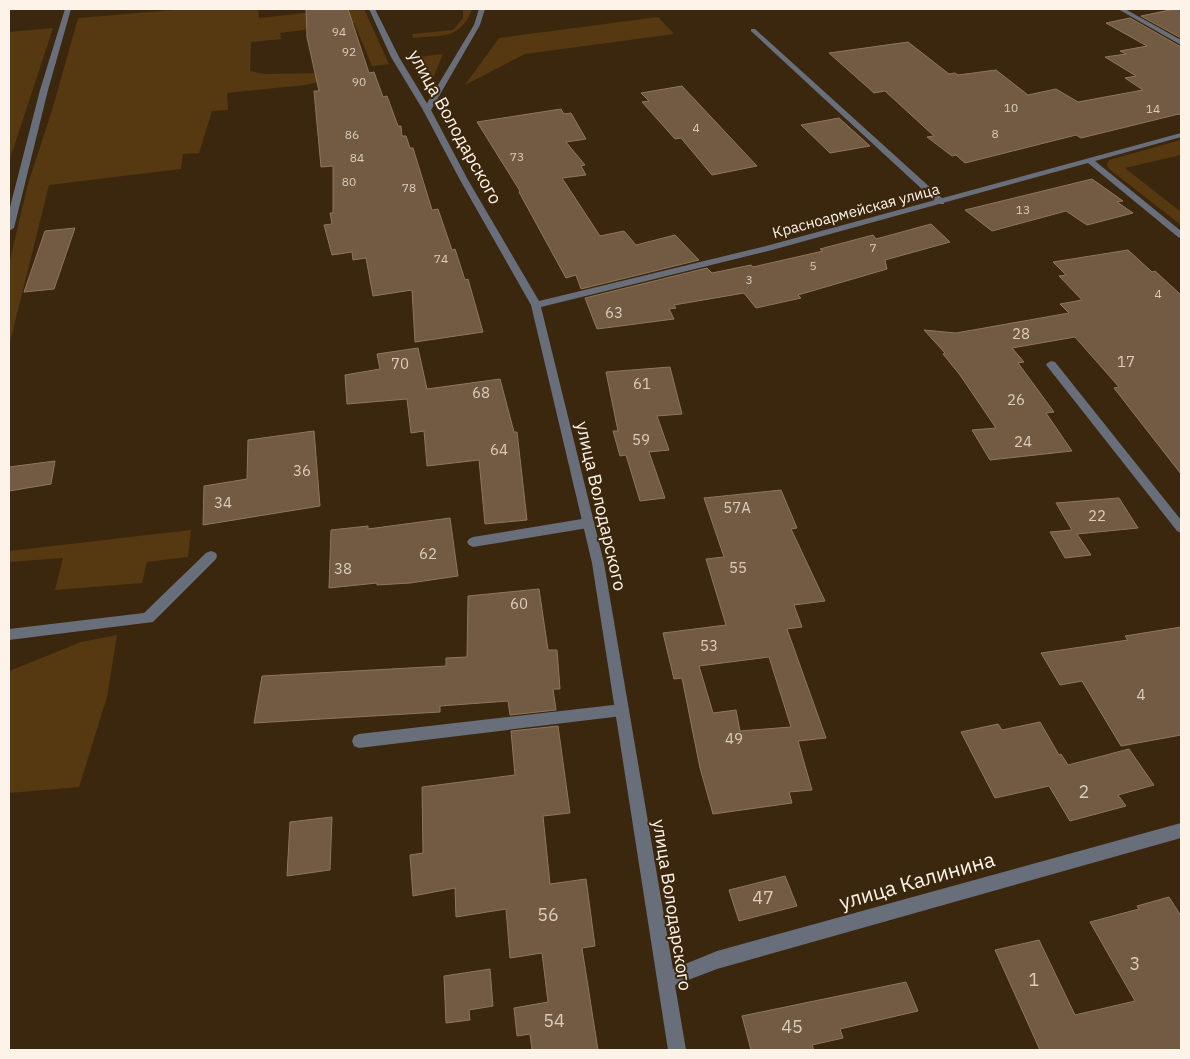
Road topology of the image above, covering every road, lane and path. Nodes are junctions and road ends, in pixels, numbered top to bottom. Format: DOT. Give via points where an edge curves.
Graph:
graph roads {
  1 [pos="68,9"];
  2 [pos="372,9"];
  3 [pos="482,9"];
  4 [pos="1121,9"];
  5 [pos="753,30"];
  6 [pos="1181,43"];
  7 [pos="428,110"];
  8 [pos="1181,134"];
  9 [pos="1090,161"];
  10 [pos="940,202"];
  11 [pos="9,228"];
  12 [pos="1181,236"];
  13 [pos="536,306"];
  14 [pos="1051,364"];
  15 [pos="588,523"];
  16 [pos="1181,528"];
  17 [pos="473,542"];
  18 [pos="211,556"];
  19 [pos="9,635"];
  20 [pos="622,710"];
  21 [pos="359,741"];
  22 [pos="1181,831"];
  23 [pos="666,980"];
  24 [pos="677,1050"];
  1 -- 11 [label="street"];
  2 -- 7 [label="street, улица Володарского" via="395,57"];
  3 -- 7 [label="street" via="477,25"];
  4 -- 6 [label="street"];
  5 -- 10 [label="street"];
  7 -- 13 [label="street, улица Володарского"];
  8 -- 9 [label="street, Красноармейская улица"];
  9 -- 10 [label="street, Красноармейская улица"];
  9 -- 12 [label="street"];
  10 -- 13 [label="street, Красноармейская улица"];
  13 -- 15 [label="street, улица Володарского"];
  14 -- 16 [label="street"];
  15 -- 17 [label="street"];
  15 -- 20 [label="street, улица Володарского" via="598,563"];
  18 -- 19 [label="street" via="148,618"];
  20 -- 21 [label="street"];
  20 -- 23 [label="street, улица Володарского"];
  22 -- 23 [label="street, улица Калинина" via="717,960"];
  23 -- 24 [label="street, улица Володарского"];
}
